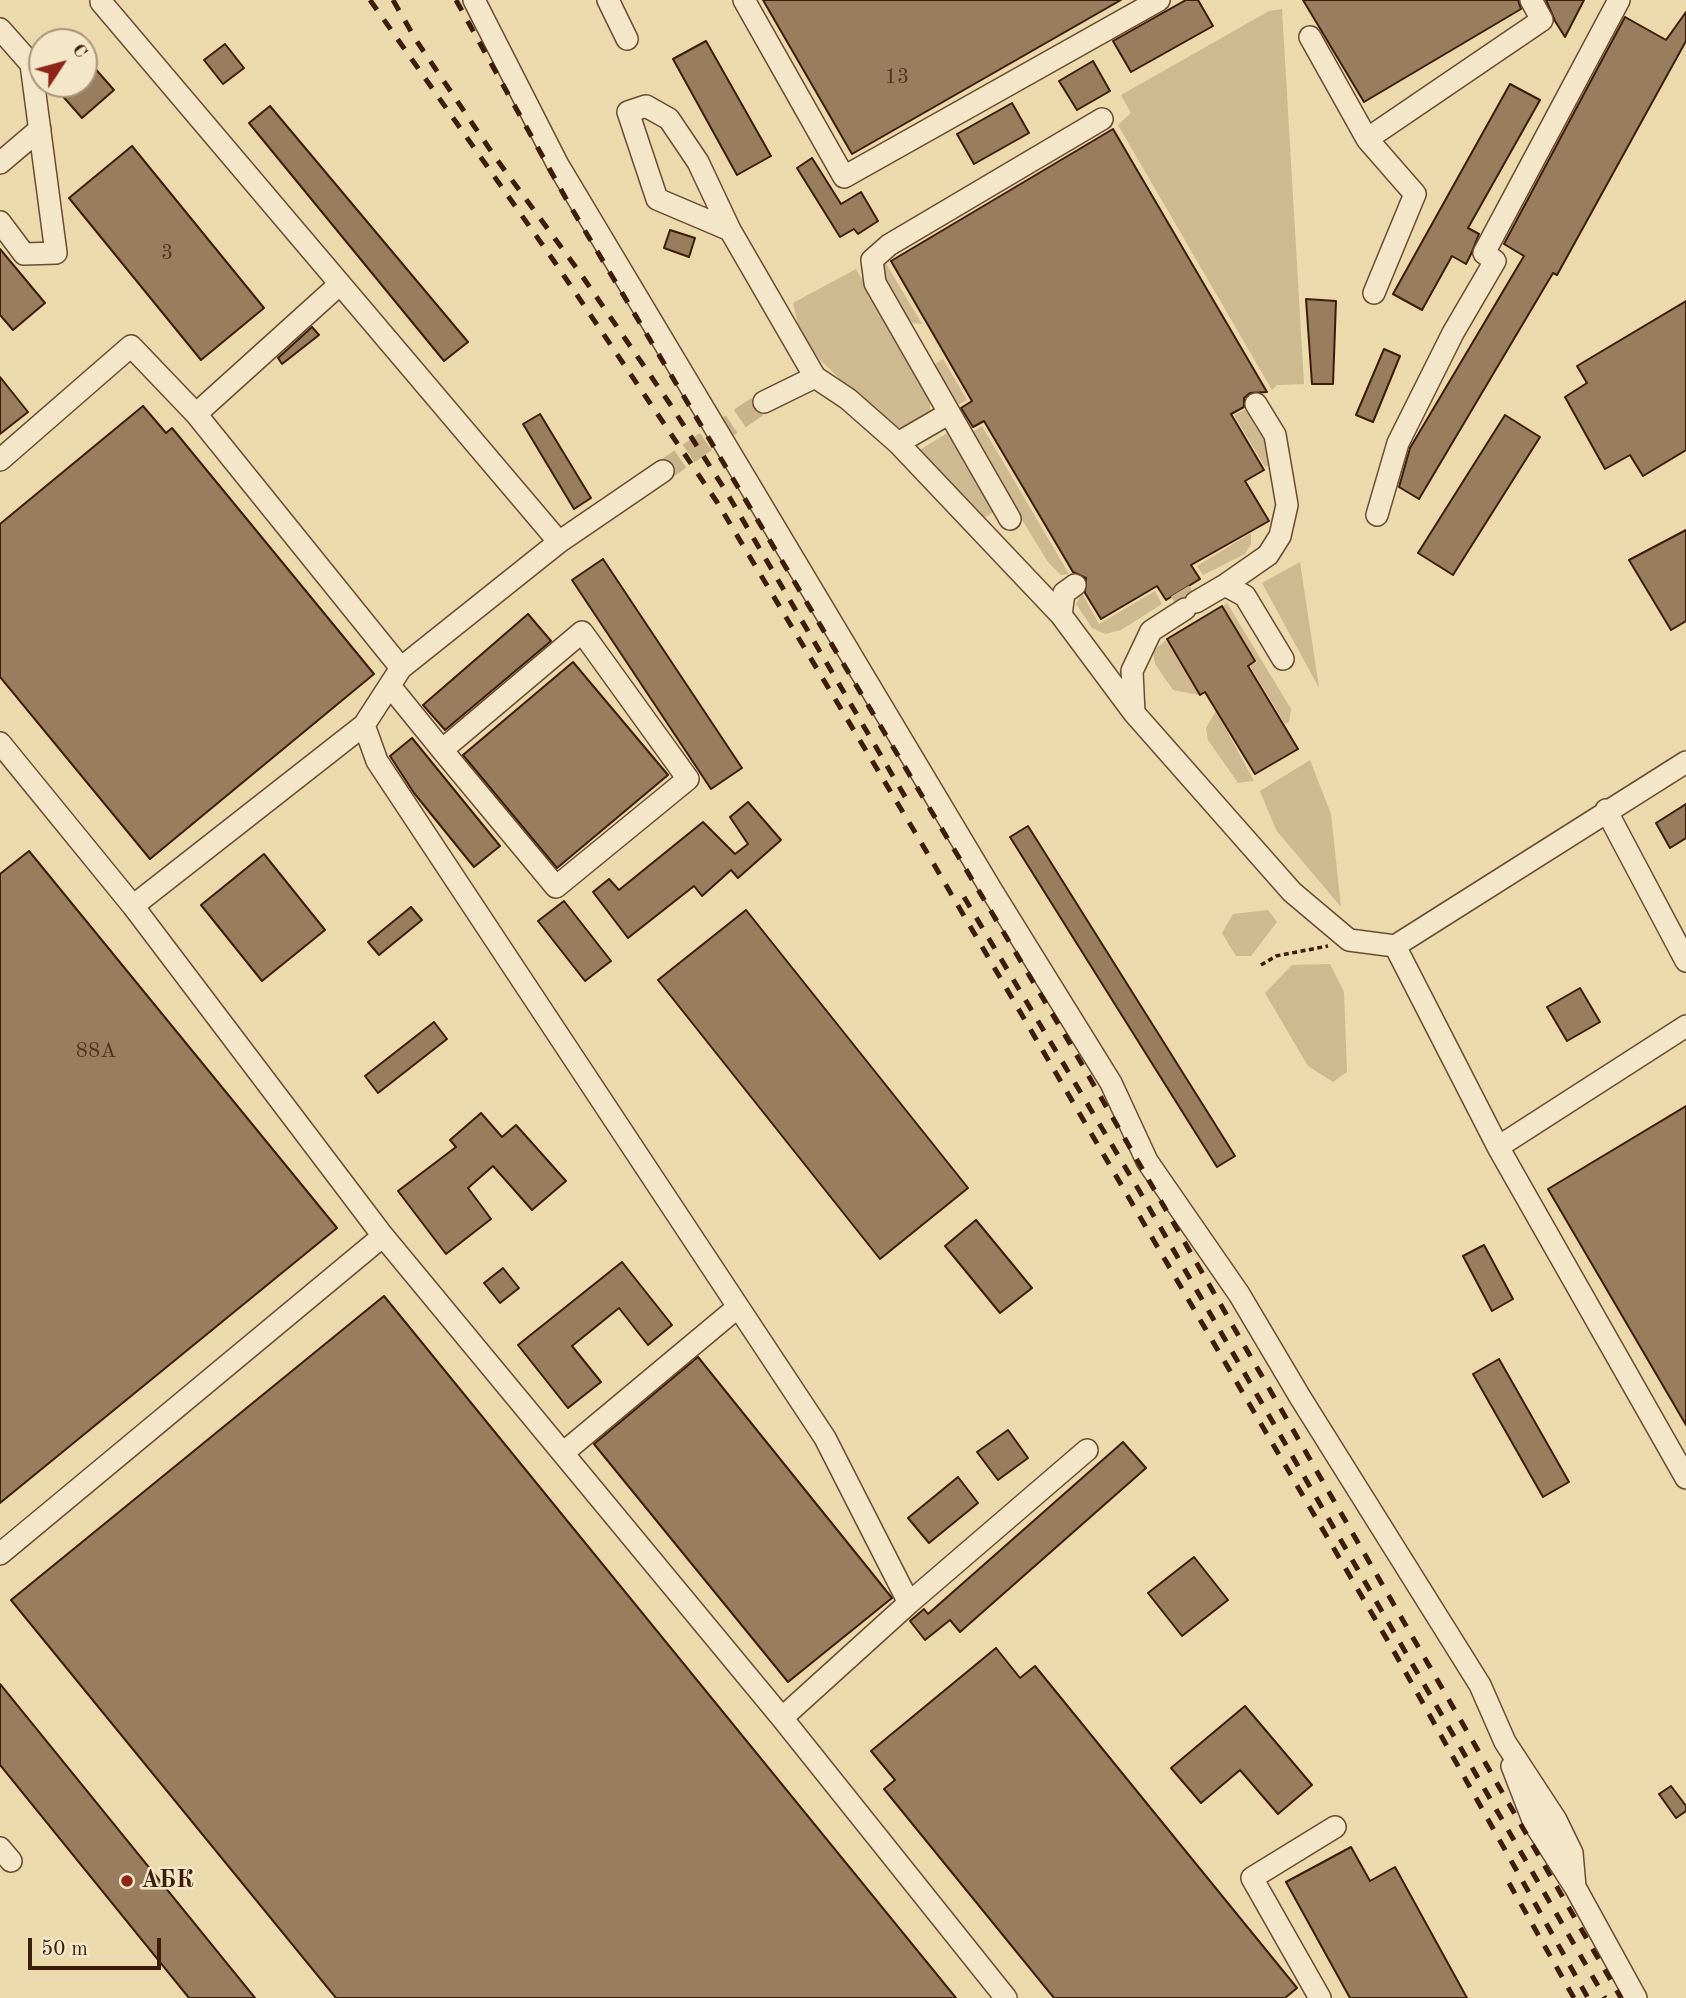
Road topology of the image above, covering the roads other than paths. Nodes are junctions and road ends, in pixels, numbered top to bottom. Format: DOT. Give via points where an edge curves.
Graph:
graph roads {
  1 [pos="474,0"];
  2 [pos="608,0"];
  3 [pos="744,0"];
  4 [pos="1159,0"];
  5 [pos="1531,0"];
  6 [pos="1619,0"];
  7 [pos="101,2"];
  8 [pos="0,29"];
  9 [pos="1310,37"];
  10 [pos="627,39"];
  11 [pos="1102,119"];
  12 [pos="40,129"];
  13 [pos="1367,139"];
  14 [pos="0,163"];
  15 [pos="0,222"];
  16 [pos="730,230"];
  17 [pos="340,284"];
  18 [pos="1374,293"];
  19 [pos="815,377"];
  20 [pos="764,402"];
  21 [pos="1256,404"];
  22 [pos="196,414"];
  23 [pos="948,414"];
  24 [pos="898,443"];
  25 [pos="0,460"];
  26 [pos="663,471"];
  27 [pos="1377,515"];
  28 [pos="1010,519"];
  29 [pos="559,542"];
  30 [pos="1075,585"];
  31 [pos="1225,585"];
  32 [pos="1061,615"];
  33 [pos="1283,659"];
  34 [pos="395,677"];
  35 [pos="1135,713"];
  36 [pos="364,725"];
  37 [pos="0,743"];
  38 [pos="442,750"];
  39 [pos="1686,762"];
  40 [pos="1606,810"];
  41 [pos="133,906"];
  42 [pos="1395,946"];
  43 [pos="1686,961"];
  44 [pos="1686,1026"];
  45 [pos="1498,1147"];
  46 [pos="383,1236"];
  47 [pos="738,1307"];
  48 [pos="1087,1450"];
  49 [pos="563,1452"];
  50 [pos="1686,1478"];
  51 [pos="0,1554"];
  52 [pos="909,1603"];
  53 [pos="782,1718"];
  54 [pos="1335,1827"];
  55 [pos="1006,1998"];
  56 [pos="1320,1998"];
  57 [pos="1636,1998"];
  1 -- 57 [label="lane" via="558,165 1111,1083 1147,1161 1240,1294 1480,1685 1505,1742 1556,1820 1572,1853 1575,1887"];
  2 -- 10 [label="lane"];
  3 -- 4 [label="lane" via="844,177"];
  5 -- 13 [label="lane" via="1542,20"];
  6 -- 27 [label="lane" via="1484,253 1494,261 1398,443"];
  7 -- 17 [label="lane"];
  8 -- 12 [label="lane" via="31,64"];
  9 -- 13 [label="lane"];
  11 -- 23 [label="lane" via="889,245 872,260 875,283"];
  12 -- 14 [label="lane"];
  12 -- 15 [label="lane" via="56,253 24,254"];
  13 -- 18 [label="lane" via="1415,194"];
  16 -- 16 [label="lane" via="698,162 669,119 646,106 628,112 657,199"];
  16 -- 19 [label="lane"];
  17 -- 22 [label="lane"];
  17 -- 29 [label="lane"];
  19 -- 20 [label="lane"];
  19 -- 24 [label="lane" via="849,398"];
  21 -- 31 [label="lane" via="1275,435 1287,505 1280,536 1268,555"];
  22 -- 25 [label="lane" via="131,345"];
  22 -- 34 [label="lane"];
  23 -- 24 [label="lane"];
  23 -- 28 [label="lane"];
  24 -- 32 [label="lane"];
  26 -- 29 [label="lane"];
  29 -- 34 [label="lane"];
  30 -- 32 [label="lane" via="1065,593"];
  31 -- 33 [label="lane" via="1245,596"];
  31 -- 35 [label="lane" via="1151,631 1132,671"];
  32 -- 35 [label="lane"];
  34 -- 36 [label="lane"];
  34 -- 38 [label="lane"];
  35 -- 42 [label="lane" via="1292,892 1349,940"];
  36 -- 41 [label="lane"];
  36 -- 47 [label="lane" via="377,761"];
  37 -- 41 [label="lane"];
  38 -- 38 [label="lane" via="556,887 688,779 582,632"];
  39 -- 40 [label="lane"];
  40 -- 42 [label="lane"];
  40 -- 43 [label="lane"];
  41 -- 46 [label="lane"];
  42 -- 45 [label="lane"];
  44 -- 45 [label="lane"];
  45 -- 50 [label="lane"];
  46 -- 49 [label="lane"];
  46 -- 51 [label="lane"];
  47 -- 49 [label="lane"];
  47 -- 52 [label="lane" via="825,1438"];
  48 -- 52 [label="lane"];
  49 -- 53 [label="lane"];
  52 -- 53 [label="lane"];
  53 -- 55 [label="lane"];
  54 -- 56 [label="lane" via="1252,1878"];
}
